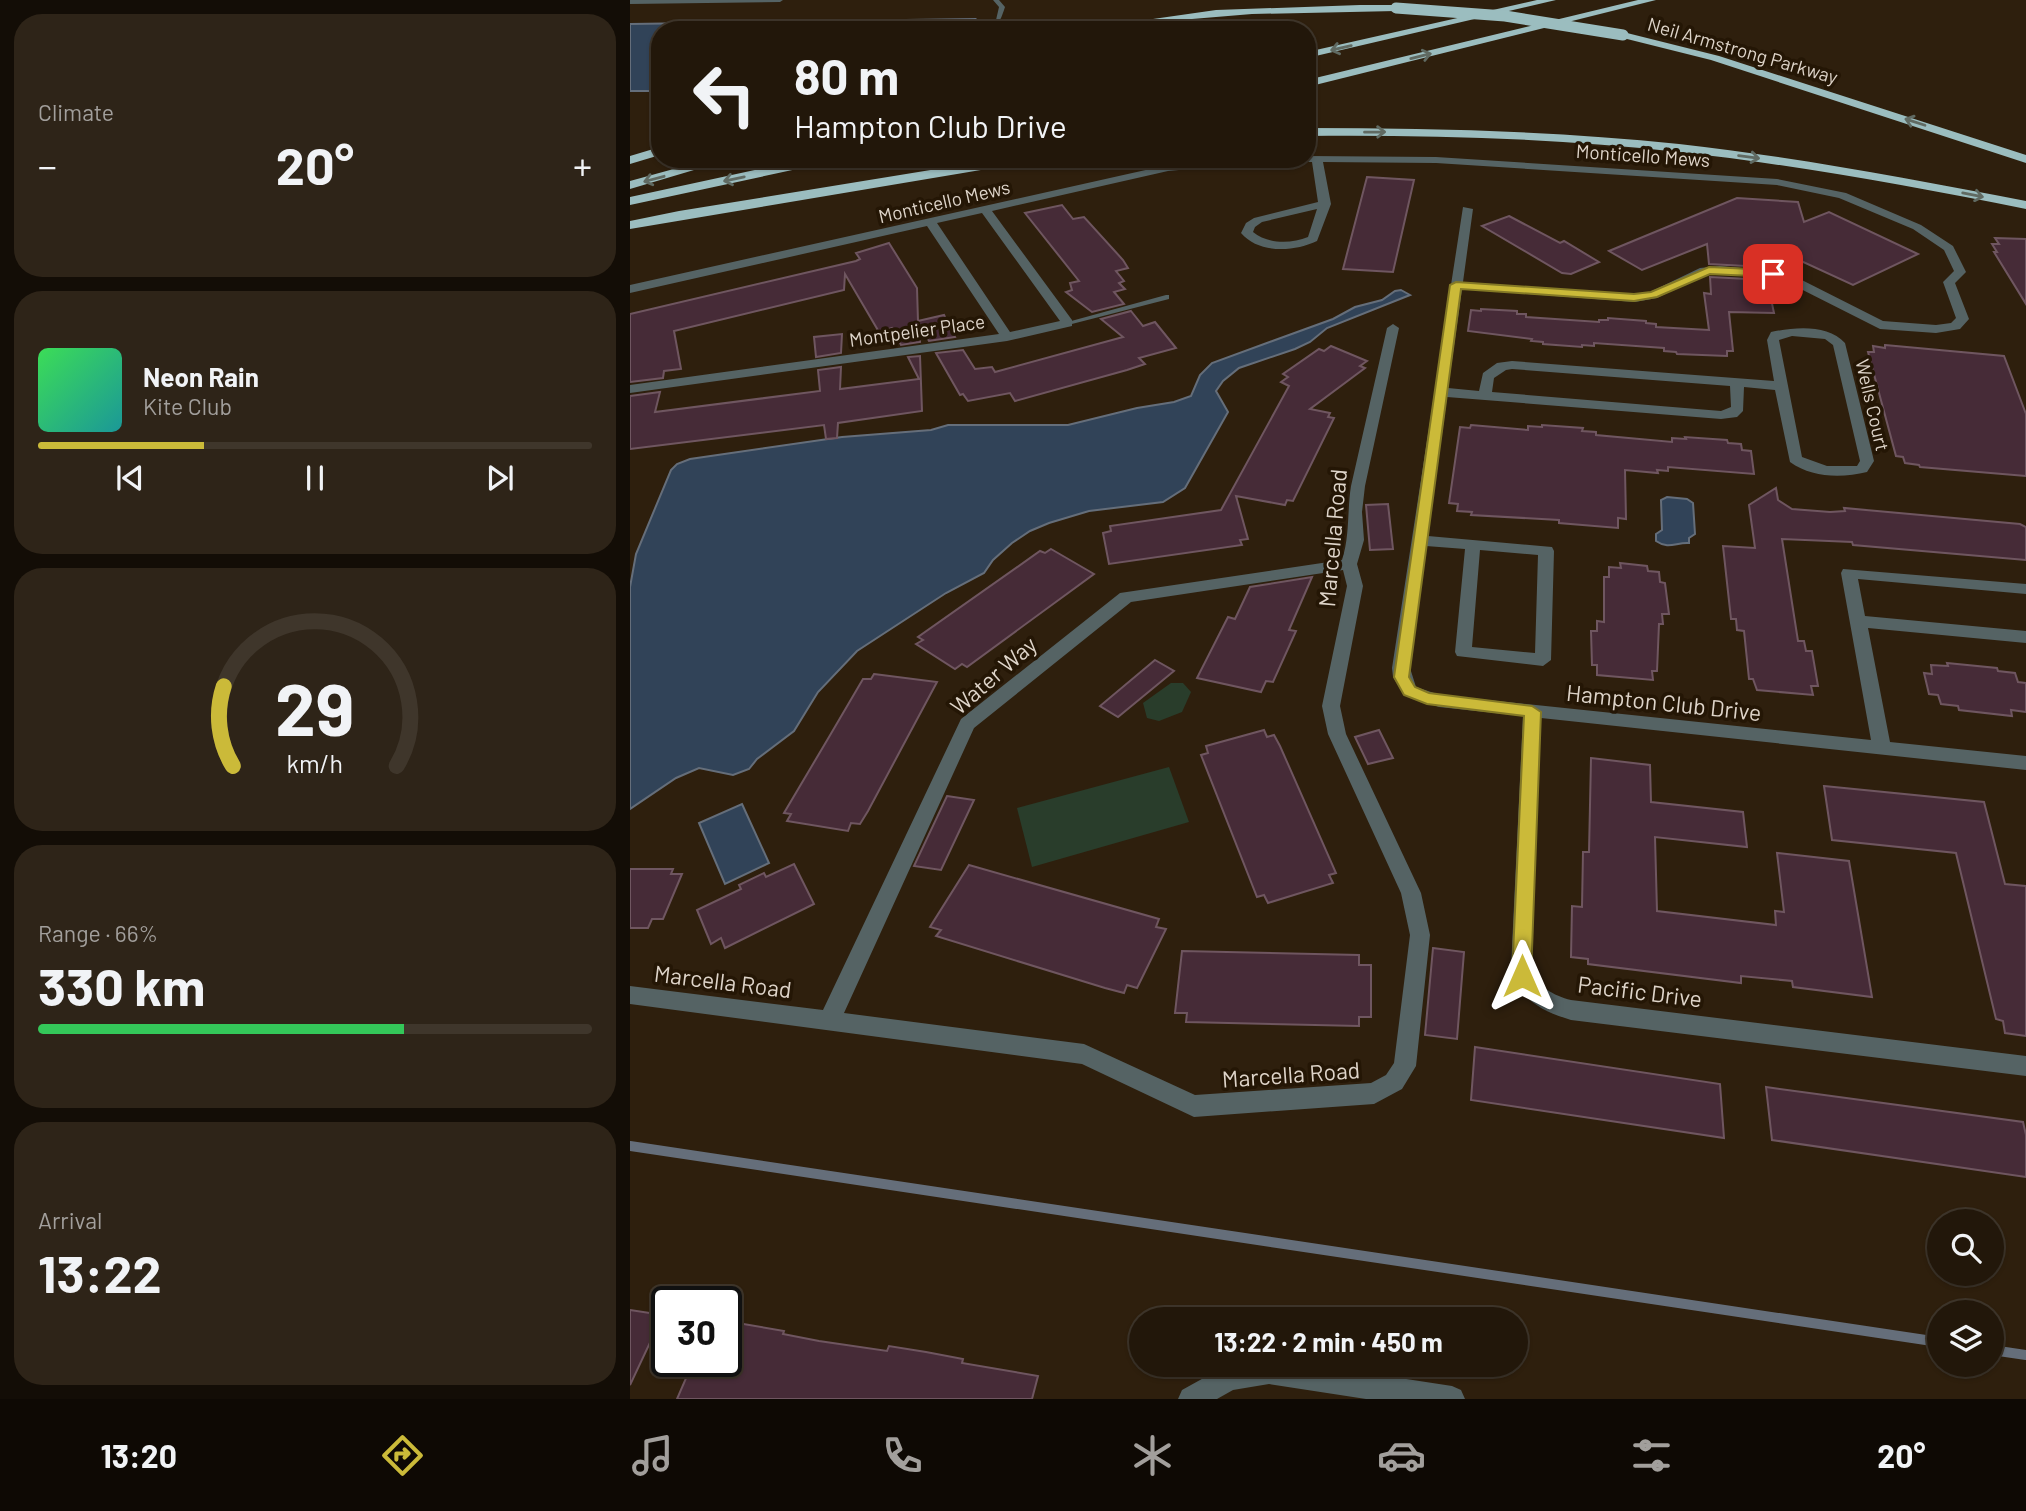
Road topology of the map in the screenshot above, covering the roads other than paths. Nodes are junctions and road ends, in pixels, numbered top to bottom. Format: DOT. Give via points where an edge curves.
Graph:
graph roads {
  1 [pos="780,0"];
  2 [pos="996,0"];
  3 [pos="1551,0"];
  4 [pos="1651,0"];
  5 [pos="630,2"];
  6 [pos="1153,20"];
  7 [pos="996,21"];
  8 [pos="1146,21"];
  9 [pos="1148,21"];
  10 [pos="1316,53"];
  11 [pos="1316,82"];
  12 [pos="1316,132"];
  13 [pos="651,154"];
  14 [pos="2026,159"];
  15 [pos="630,160"];
  16 [pos="1317,161"];
  17 [pos="692,168"];
  18 [pos="783,168"];
  19 [pos="903,168"];
  20 [pos="968,168"];
  21 [pos="1168,168"];
  22 [pos="630,185"];
  23 [pos="630,201"];
  24 [pos="1325,204"];
  25 [pos="2026,205"];
  26 [pos="985,209"];
  27 [pos="1467,209"];
  28 [pos="679,215"];
  29 [pos="930,222"];
  30 [pos="630,225"];
  31 [pos="1456,285"];
  32 [pos="630,289"];
  33 [pos="1166,297"];
  34 [pos="1853,313"];
  35 [pos="1068,323"];
  36 [pos="1833,326"];
  37 [pos="1394,328"];
  38 [pos="1007,337"];
  39 [pos="1737,382"];
  40 [pos="1781,386"];
  41 [pos="630,389"];
  42 [pos="1441,392"];
  43 [pos="1485,396"];
  44 [pos="1419,540"];
  45 [pos="1473,545"];
  46 [pos="1349,564"];
  47 [pos="2026,589"];
  48 [pos="1859,621"];
  49 [pos="2026,637"];
  50 [pos="1532,712"];
  51 [pos="1882,748"];
  52 [pos="2026,763"];
  53 [pos="630,995"];
  54 [pos="830,1018"];
  55 [pos="2026,1066"];
  56 [pos="1191,1399"];
  57 [pos="1452,1399"];
  1 -- 5 [label="lane"];
  2 -- 7 [label="lane" via="1002,7"];
  3 -- 10 [label="highway, one-way"];
  11 -- 4 [label="highway, one-way"];
  6 -- 8 [label="highway"];
  6 -- 9 [label="highway, Neil Armstrong Parkway"];
  14 -- 6 [label="highway, Neil Armstrong Parkway, one-way, bridge" via="1715,58 1623,35 1517,18 1396,8 1258,10"];
  12 -- 25 [label="highway, one-way" via="1506,135 1629,143 1900,180"];
  13 -- 15 [label="highway"];
  16 -- 24 [label="street"];
  16 -- 34 [label="street, Monticello Mews" via="1436,160 1800,185 1842,195 1931,234 1949,248 1960,272 1949,282 1960,323 1936,330 1884,326"];
  17 -- 22 [label="highway, one-way"];
  18 -- 23 [label="highway, one-way"];
  19 -- 28 [label="highway"];
  20 -- 28 [label="highway"];
  21 -- 26 [label="street, Monticello Mews"];
  24 -- 24 [label="street" via="1313,239 1307,242 1262,242 1247,233 1258,220"];
  26 -- 29 [label="street, Monticello Mews"];
  26 -- 35 [label="street"];
  27 -- 31 [label="street, Hampton Club Drive"];
  28 -- 30 [label="highway"];
  29 -- 32 [label="street, Monticello Mews"];
  29 -- 38 [label="street"];
  31 -- 34 [label="street" via="1634,298 1653,295 1709,270 1773,274"];
  31 -- 42 [label="street, Hampton Club Drive"];
  33 -- 35 [label="lane"];
  34 -- 36 [label="street, Wells Court"];
  35 -- 38 [label="street, Montpelier Place"];
  36 -- 40 [label="street, Wells Court" via="1773,337"];
  36 -- 40 [label="street, Wells Court" via="1866,466 1839,471 1798,463"];
  37 -- 46 [label="street, Marcella Road" via="1358,486 1356,540"];
  38 -- 41 [label="street, Montpelier Place"];
  39 -- 40 [label="street"];
  39 -- 43 [label="street" via="1512,365 1488,376"];
  39 -- 43 [label="street" via="1738,408 1721,415"];
  42 -- 43 [label="street"];
  42 -- 44 [label="street, Hampton Club Drive"];
  44 -- 45 [label="street"];
  44 -- 50 [label="street, Hampton Club Drive" via="1401,668 1405,685 1417,695 1439,701"];
  45 -- 45 [label="street" via="1546,551 1543,660 1462,652"];
  46 -- 54 [label="street, Water Way" via="1126,597 967,724"];
  46 -- 54 [label="street, Marcella Road" via="1356,586 1332,719 1411,893 1420,935 1405,1066 1394,1082 1374,1093 1194,1106 1084,1054"];
  47 -- 48 [label="street" via="1849,573"];
  48 -- 49 [label="street"];
  48 -- 51 [label="street"];
  50 -- 51 [label="street, Hampton Club Drive"];
  50 -- 55 [label="street, Pacific Drive" via="1521,968 1531,989 1571,1010"];
  51 -- 52 [label="street, Hampton Club Drive"];
  53 -- 54 [label="street, Marcella Road"];
  56 -- 57 [label="street" via="1230,1377 1269,1371"];
}
